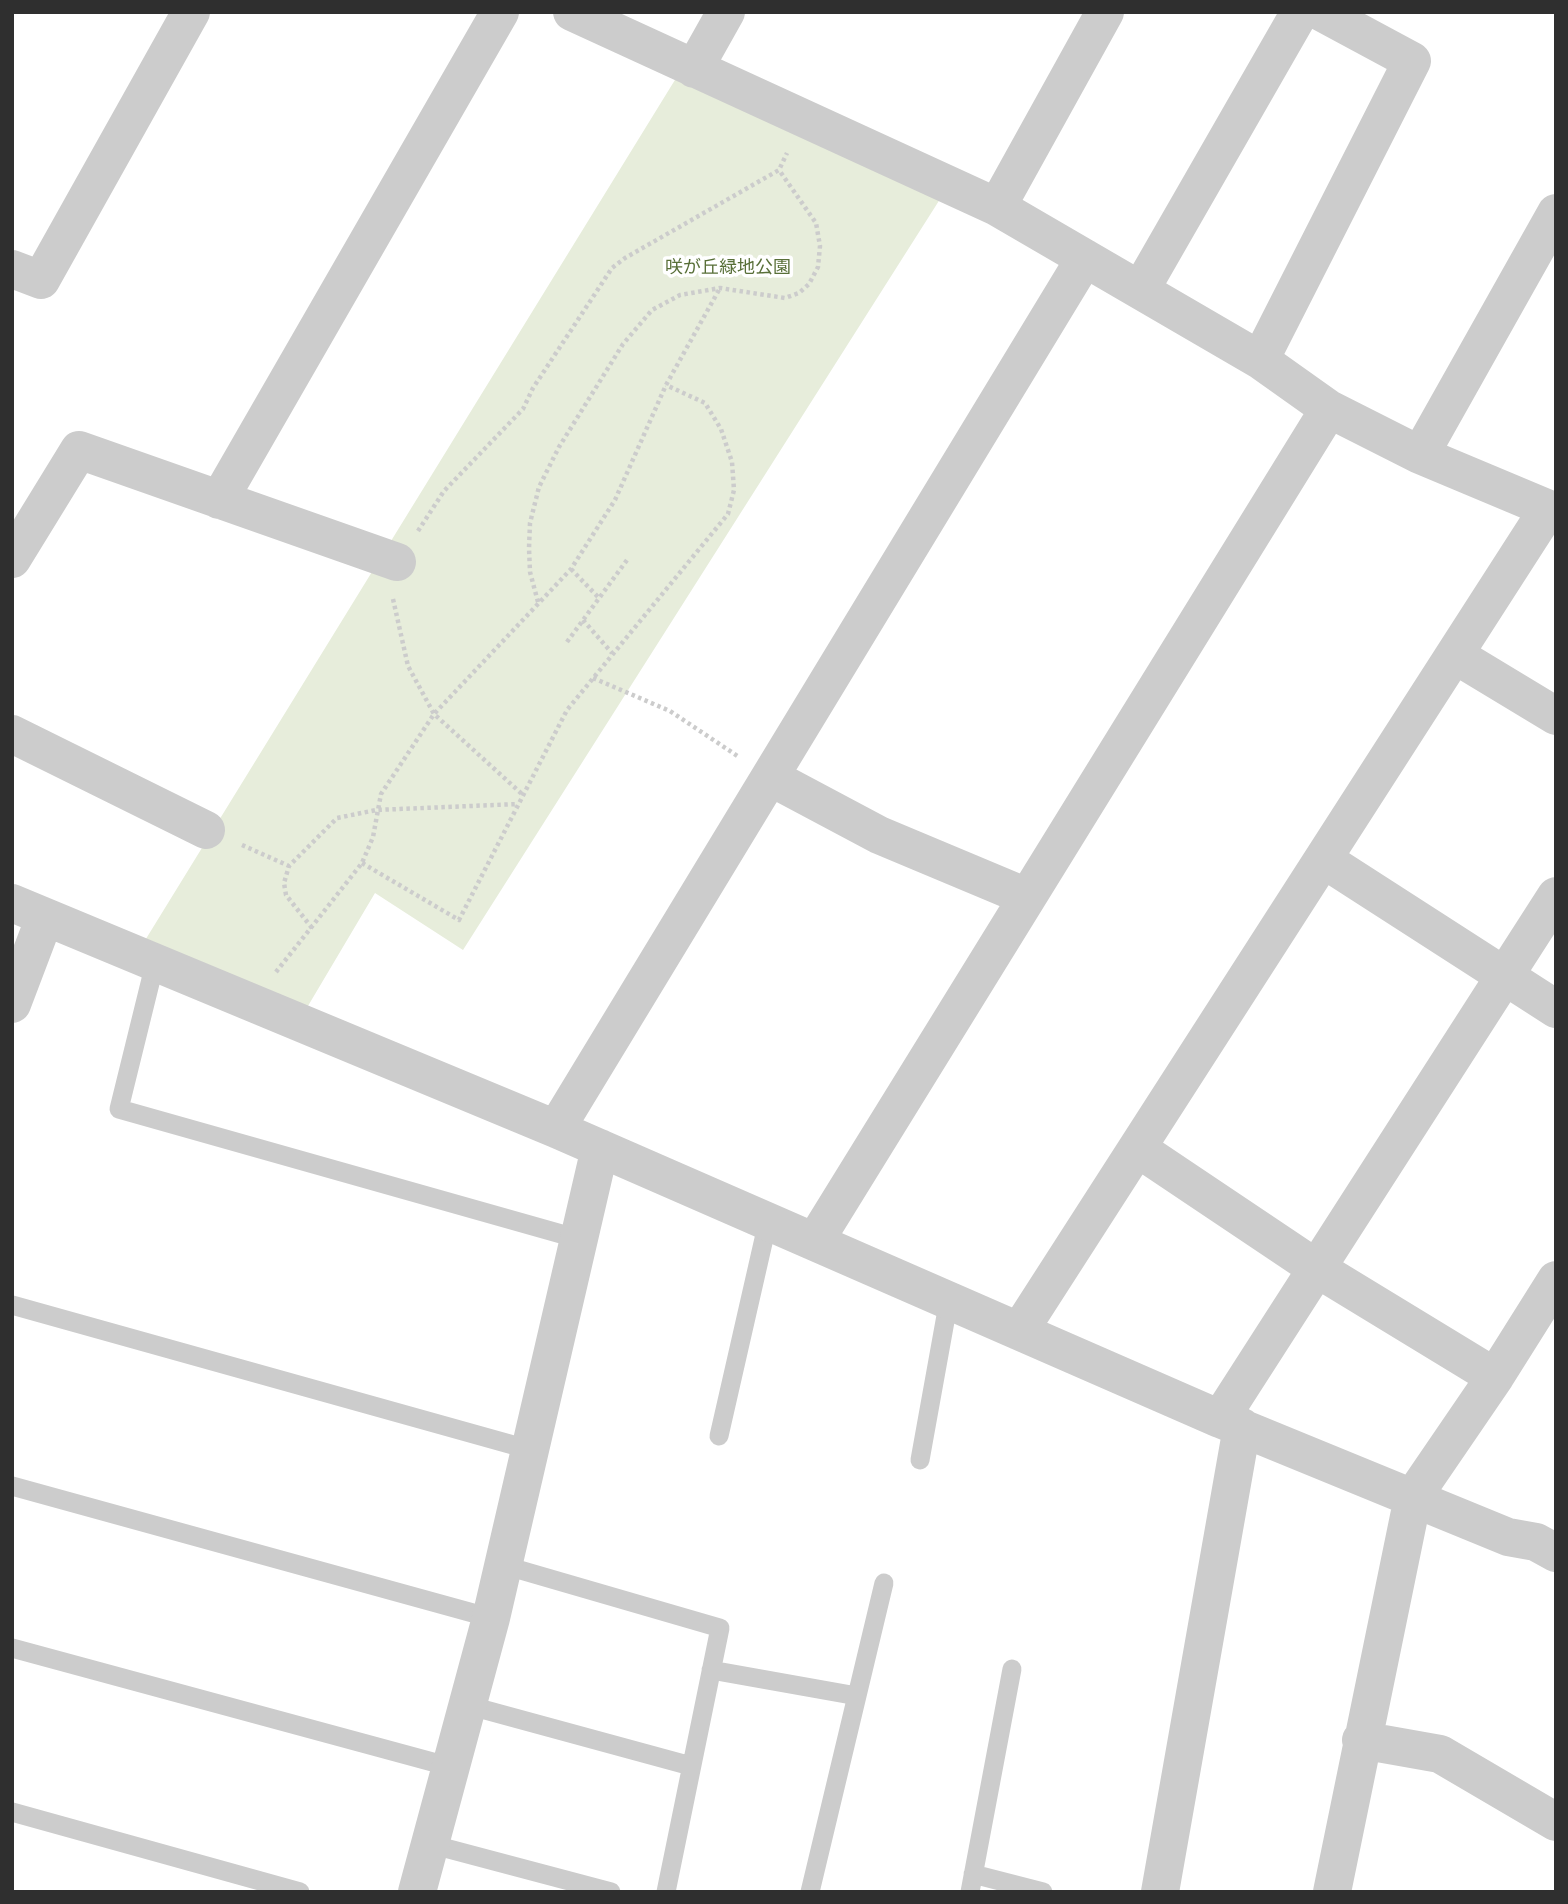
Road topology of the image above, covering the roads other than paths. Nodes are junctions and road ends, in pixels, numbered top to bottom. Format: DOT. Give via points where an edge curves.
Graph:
graph roads {
  1 [pos="191,12"];
  2 [pos="499,12"];
  3 [pos="572,12"];
  4 [pos="726,12"];
  5 [pos="1105,12"];
  6 [pos="1300,12"];
  7 [pos="1321,12"];
  8 [pos="694,69"];
  9 [pos="997,207"];
  10 [pos="1556,213"];
  11 [pos="1085,258"];
  12 [pos="12,269"];
  13 [pos="1140,289"];
  14 [pos="1260,360"];
  15 [pos="1329,409"];
  16 [pos="1420,455"];
  17 [pos="219,500"];
  18 [pos="1552,510"];
  19 [pos="12,559"];
  20 [pos="397,562"];
  21 [pos="1455,655"];
  22 [pos="1556,716"];
  23 [pos="12,734"];
  24 [pos="770,777"];
  25 [pos="206,830"];
  26 [pos="1323,859"];
  27 [pos="1556,896"];
  28 [pos="1027,897"];
  29 [pos="29,910"];
  30 [pos="155,963"];
  31 [pos="1504,976"];
  32 [pos="12,1004"];
  33 [pos="1556,1009"];
  34 [pos="556,1129"];
  35 [pos="600,1148"];
  36 [pos="1137,1148"];
  37 [pos="768,1221"];
  38 [pos="579,1239"];
  39 [pos="815,1241"];
  40 [pos="1317,1268"];
  41 [pos="1556,1280"];
  42 [pos="950,1299"];
  43 [pos="12,1305"];
  44 [pos="1020,1329"];
  45 [pos="1495,1377"];
  46 [pos="1231,1423"];
  47 [pos="719,1436"];
  48 [pos="531,1450"];
  49 [pos="920,1460"];
  50 [pos="12,1486"];
  51 [pos="1413,1497"];
  52 [pos="1556,1553"];
  53 [pos="503,1566"];
  54 [pos="884,1583"];
  55 [pos="491,1618"];
  56 [pos="12,1648"];
  57 [pos="1012,1669"];
  58 [pos="711,1670"];
  59 [pos="857,1696"];
  60 [pos="467,1705"];
  61 [pos="1361,1740"];
  62 [pos="691,1766"];
  63 [pos="451,1767"];
  64 [pos="12,1812"];
  65 [pos="1556,1822"];
  66 [pos="430,1844"];
  67 [pos="971,1883"];
  68 [pos="300,1892"];
  69 [pos="417,1892"];
  70 [pos="611,1892"];
  71 [pos="666,1892"];
  72 [pos="810,1892"];
  73 [pos="1043,1892"];
  74 [pos="1160,1892"];
  75 [pos="1332,1892"];
  1 -- 12 [label="street" via="41,280"];
  2 -- 17 [label="street"];
  3 -- 8 [label="street"];
  4 -- 8 [label="street"];
  5 -- 9 [label="street"];
  6 -- 13 [label="street"];
  7 -- 14 [label="street" via="1412,61"];
  8 -- 9 [label="street"];
  9 -- 11 [label="street"];
  10 -- 16 [label="street"];
  11 -- 13 [label="street"];
  11 -- 24 [label="street"];
  13 -- 14 [label="street"];
  14 -- 15 [label="street"];
  15 -- 16 [label="street"];
  15 -- 28 [label="street"];
  16 -- 18 [label="street"];
  17 -- 19 [label="street" via="79,450"];
  17 -- 20 [label="street"];
  18 -- 21 [label="street"];
  21 -- 22 [label="street"];
  21 -- 26 [label="street"];
  23 -- 25 [label="street"];
  24 -- 28 [label="street" via="878,835"];
  24 -- 34 [label="street"];
  26 -- 31 [label="street"];
  26 -- 36 [label="street"];
  27 -- 31 [label="street"];
  28 -- 39 [label="street"];
  29 -- 30 [label="street"];
  29 -- 32 [label="street"];
  30 -- 34 [label="street"];
  30 -- 38 [label="lane" via="119,1109"];
  31 -- 33 [label="street"];
  31 -- 40 [label="street"];
  34 -- 35 [label="street"];
  35 -- 37 [label="street"];
  35 -- 38 [label="street"];
  36 -- 40 [label="street"];
  36 -- 44 [label="street"];
  37 -- 39 [label="street"];
  37 -- 47 [label="lane"];
  38 -- 48 [label="street"];
  39 -- 42 [label="street"];
  40 -- 45 [label="street"];
  40 -- 46 [label="street"];
  41 -- 45 [label="street"];
  42 -- 44 [label="street"];
  42 -- 49 [label="lane"];
  43 -- 48 [label="lane"];
  44 -- 46 [label="street"];
  45 -- 51 [label="street"];
  46 -- 51 [label="street"];
  46 -- 74 [label="street"];
  48 -- 53 [label="street"];
  50 -- 55 [label="lane"];
  51 -- 52 [label="street"];
  51 -- 61 [label="street"];
  53 -- 55 [label="street"];
  53 -- 58 [label="lane" via="720,1628"];
  54 -- 59 [label="lane"];
  55 -- 60 [label="street"];
  56 -- 63 [label="lane"];
  57 -- 67 [label="lane"];
  58 -- 59 [label="lane"];
  58 -- 62 [label="lane"];
  59 -- 72 [label="lane"];
  60 -- 62 [label="lane"];
  60 -- 63 [label="street"];
  61 -- 65 [label="street" via="1440,1754"];
  61 -- 75 [label="street"];
  62 -- 71 [label="lane"];
  63 -- 66 [label="street"];
  64 -- 68 [label="lane"];
  66 -- 69 [label="street"];
  66 -- 70 [label="lane"];
  67 -- 73 [label="lane"];
}
